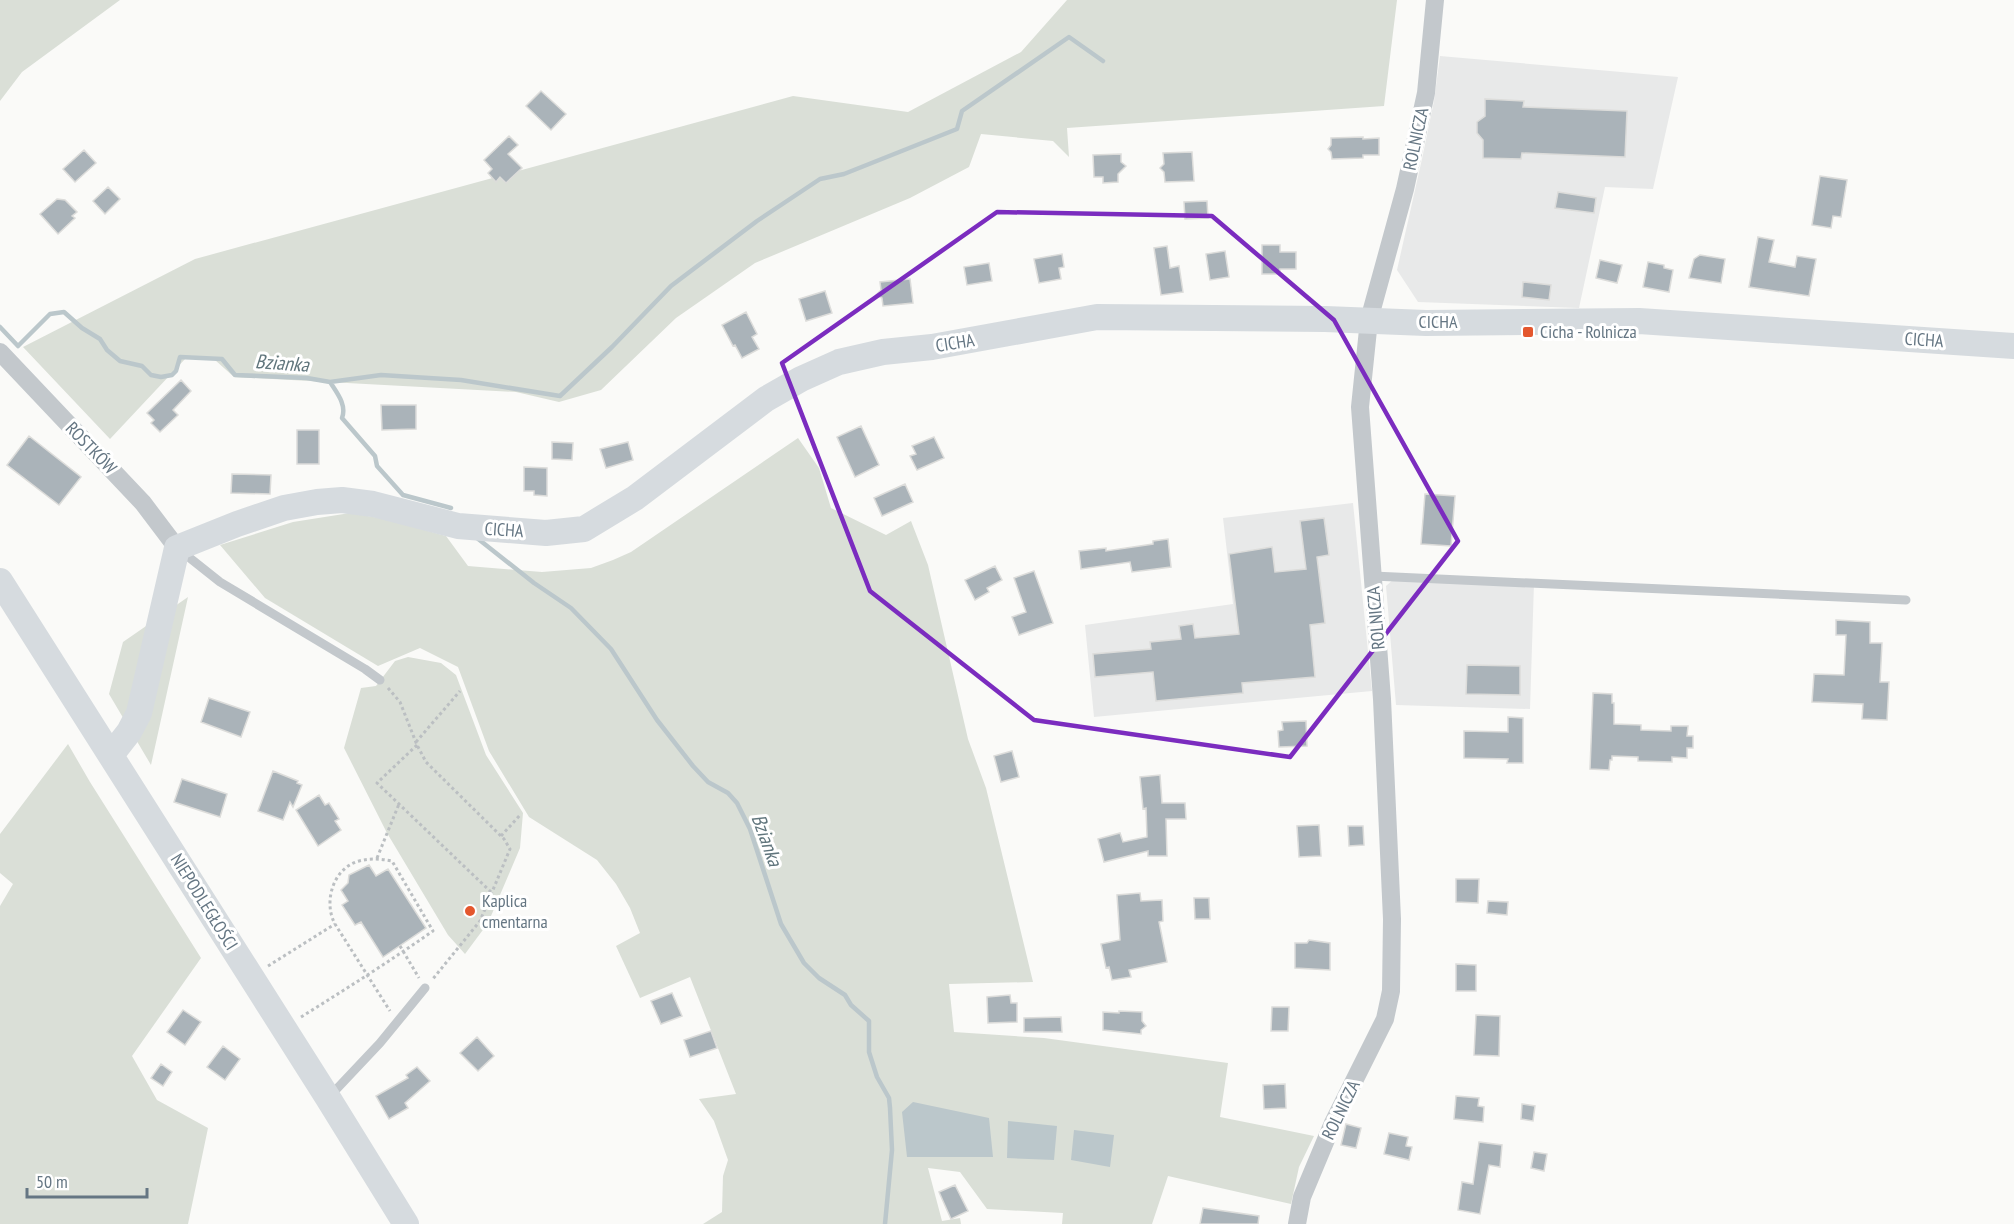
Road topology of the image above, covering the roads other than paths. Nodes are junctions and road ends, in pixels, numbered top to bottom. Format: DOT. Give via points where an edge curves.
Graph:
graph roads {
  1 [pos="1435,0"];
  2 [pos="1369,320"];
  3 [pos="2014,346"];
  4 [pos="0,352"];
  5 [pos="177,548"];
  6 [pos="1372,576"];
  7 [pos="0,581"];
  8 [pos="1906,600"];
  9 [pos="381,680"];
  10 [pos="111,755"];
  11 [pos="425,988"];
  12 [pos="328,1098"];
  13 [pos="406,1224"];
  14 [pos="1297,1224"];
  1 -- 2 [label="street, ROLNICZA" via="1426,93 1405,189"];
  2 -- 3 [label="street, CICHA" via="1639,321"];
  2 -- 5 [label="street, CICHA" via="1097,317 933,347 883,352 839,362 766,399 635,498 584,529 546,532 458,526 342,500 284,508"];
  2 -- 6 [label="street, ROLNICZA" via="1360,407"];
  4 -- 5 [label="street, ROSTKÓW" via="143,503"];
  5 -- 9 [label="lane" via="220,582"];
  5 -- 10 [label="street" via="139,713"];
  6 -- 8 [label="lane"];
  6 -- 14 [label="street, ROLNICZA" via="1382,699 1392,919 1391,991 1385,1019 1333,1123 1302,1197"];
  7 -- 10 [label="street, NIEPODLEGŁOŚCI"];
  10 -- 12 [label="street, NIEPODLEGŁOŚCI"];
  11 -- 12 [label="lane"];
  12 -- 13 [label="street, NIEPODLEGŁOŚCI"];
}
